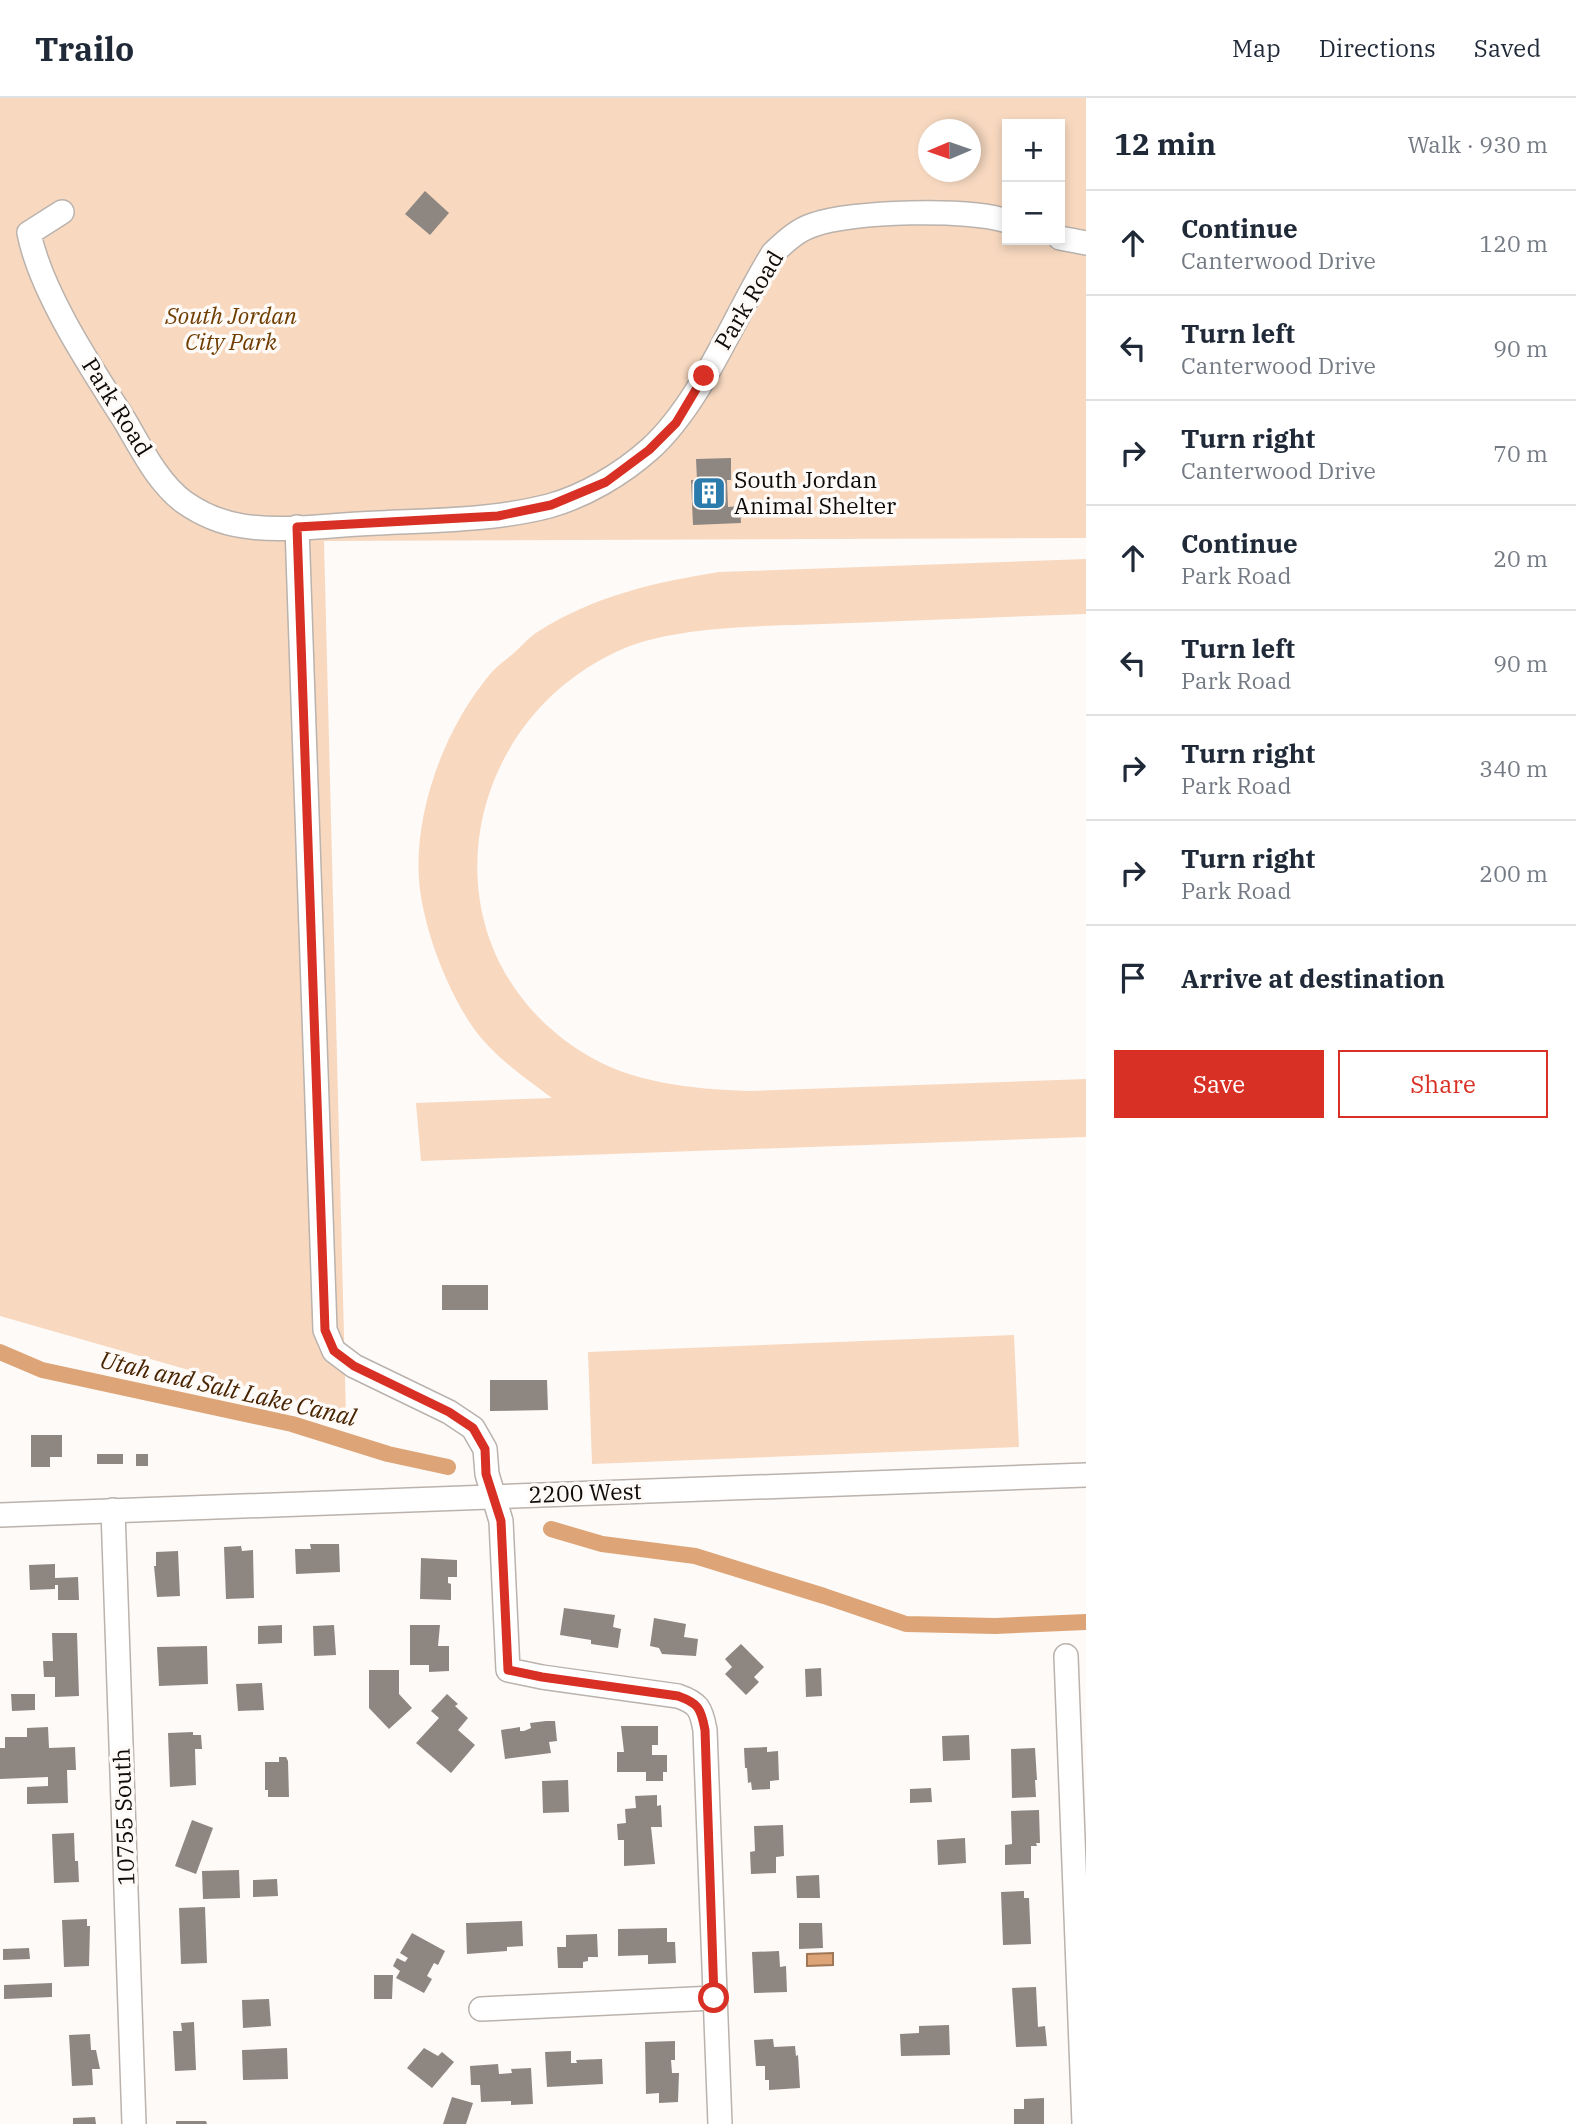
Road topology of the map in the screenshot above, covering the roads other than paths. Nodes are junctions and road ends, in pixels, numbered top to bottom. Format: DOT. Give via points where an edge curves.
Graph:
graph roads {
  1 [pos="62,212"];
  2 [pos="1002,220"];
  3 [pos="1065,239"];
  4 [pos="1086,243"];
  5 [pos="297,527"];
  6 [pos="1086,1475"];
  7 [pos="493,1496"];
  8 [pos="113,1510"];
  9 [pos="0,1515"];
  10 [pos="1066,1656"];
  11 [pos="714,1998"];
  12 [pos="481,2009"];
  13 [pos="134,2124"];
  14 [pos="720,2124"];
  15 [pos="1084,2124"];
  1 -- 5 [label="street, Park Road" via="29,233 32,250 98,379 162,478 182,501 223,521"];
  2 -- 5 [label="street, Park Road" via="962,213 859,216 826,220 792,235 773,253 676,423 606,482 551,505 498,516"];
  3 -- 4 [label="street"];
  5 -- 7 [label="street" via="325,1330 334,1351 354,1366 473,1428 485,1449"];
  6 -- 7 [label="street, 2200 West"];
  7 -- 8 [label="street, 2200 West"];
  7 -- 11 [label="street" via="501,1521 508,1670 678,1696 694,1702 703,1715"];
  8 -- 9 [label="street, 2200 West"];
  8 -- 13 [label="street, 10755 South"];
  10 -- 15 [label="street"];
  11 -- 12 [label="street"];
  11 -- 14 [label="street"];
}
